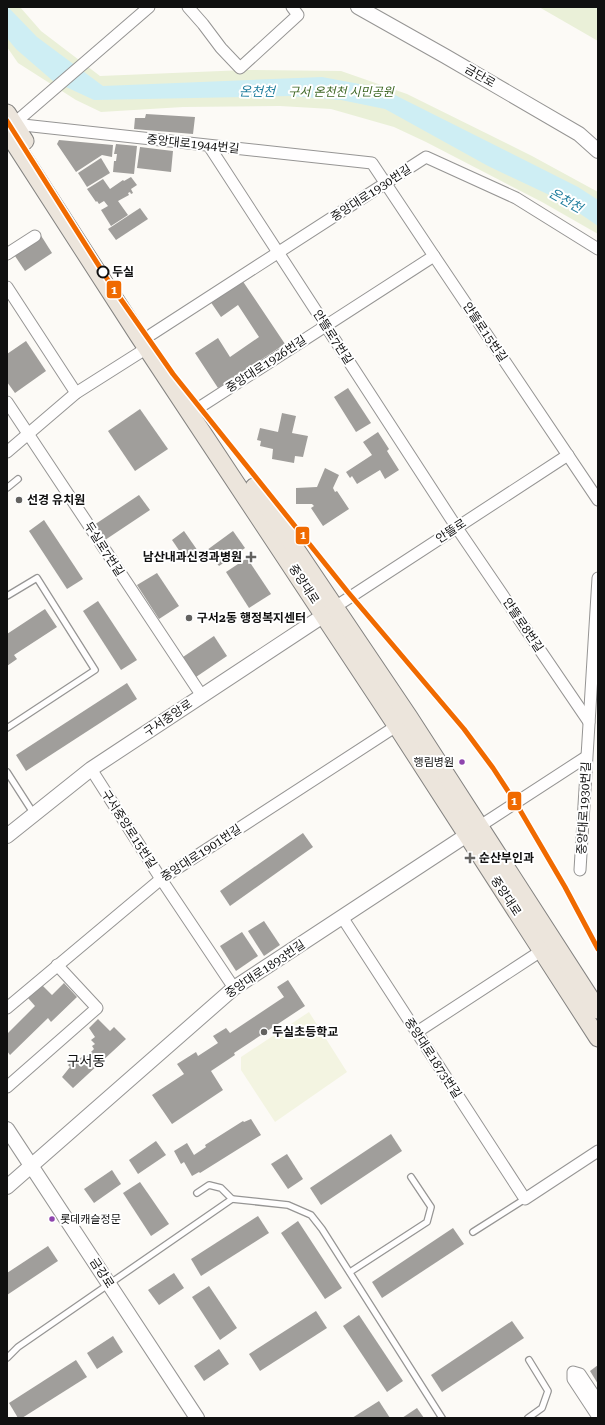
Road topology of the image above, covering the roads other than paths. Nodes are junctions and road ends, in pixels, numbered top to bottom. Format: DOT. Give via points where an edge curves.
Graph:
graph roads {
  1 [pos="149,7"];
  2 [pos="188,7"];
  3 [pos="292,7"];
  4 [pos="358,7"];
  5 [pos="9,125"];
  6 [pos="209,146"];
  7 [pos="598,151"];
  8 [pos="372,163"];
  9 [pos="386,183"];
  10 [pos="35,236"];
  11 [pos="598,249"];
  12 [pos="278,252"];
  13 [pos="7,254"];
  14 [pos="434,256"];
  15 [pos="7,287"];
  16 [pos="326,326"];
  17 [pos="149,341"];
  18 [pos="76,393"];
  19 [pos="7,402"];
  20 [pos="200,408"];
  21 [pos="28,433"];
  22 [pos="7,452"];
  23 [pos="568,455"];
  24 [pos="18,479"];
  25 [pos="7,488"];
  26 [pos="598,500"];
  27 [pos="457,528"];
  28 [pos="598,578"];
  29 [pos="7,596"];
  30 [pos="330,611"];
  31 [pos="202,696"];
  32 [pos="403,721"];
  33 [pos="589,722"];
  34 [pos="7,728"];
  35 [pos="586,757"];
  36 [pos="91,769"];
  37 [pos="7,772"];
  38 [pos="34,814"];
  39 [pos="473,831"];
  40 [pos="7,836"];
  41 [pos="580,870"];
  42 [pos="161,879"];
  43 [pos="342,917"];
  44 [pos="541,950"];
  45 [pos="58,965"];
  46 [pos="234,988"];
  47 [pos="7,1008"];
  48 [pos="598,1010"];
  49 [pos="417,1032"];
  50 [pos="598,1038"];
  51 [pos="7,1087"];
  52 [pos="7,1129"];
  53 [pos="598,1151"];
  54 [pos="31,1165"];
  55 [pos="411,1177"];
  56 [pos="7,1187"];
  57 [pos="197,1193"];
  58 [pos="232,1199"];
  59 [pos="525,1199"];
  60 [pos="473,1232"];
  61 [pos="350,1272"];
  62 [pos="110,1284"];
  63 [pos="7,1358"];
  64 [pos="529,1360"];
  65 [pos="598,1401"];
  66 [pos="598,1417"];
  67 [pos="197,1418"];
  68 [pos="442,1418"];
  69 [pos="528,1418"];
  1 -- 5 [label="street"];
  2 -- 3 [label="street" via="240,68 298,15"];
  4 -- 7 [label="street, 금단로" via="579,134"];
  5 -- 6 [label="street, 중앙대로1944번길"];
  5 -- 17 [label="main road, 중앙대로"];
  6 -- 8 [label="street, 중앙대로1944번길"];
  6 -- 12 [label="street, 안뜰로7번길"];
  8 -- 9 [label="street, 안뜰로15번길"];
  9 -- 11 [label="street, 중앙대로1930번길" via="426,157 516,198"];
  9 -- 12 [label="street, 중앙대로1930번길"];
  9 -- 14 [label="street, 안뜰로15번길"];
  10 -- 13 [label="street"];
  12 -- 16 [label="street, 안뜰로7번길"];
  12 -- 17 [label="street, 중앙대로1930번길"];
  14 -- 16 [label="street, 중앙대로1926번길"];
  14 -- 23 [label="street, 안뜰로15번길"];
  15 -- 18 [label="street"];
  16 -- 20 [label="street, 중앙대로1926번길"];
  16 -- 27 [label="street, 안뜰로7번길"];
  17 -- 18 [label="street, 중앙대로1930번길"];
  17 -- 20 [label="main road, 중앙대로"];
  17 -- 30 [label="main road, 중앙대로"];
  18 -- 21 [label="street, 중앙대로1930번길"];
  19 -- 21 [label="street, 두실로7번길"];
  20 -- 30 [label="main road, 중앙대로"];
  21 -- 22 [label="street, 중앙대로1930번길"];
  21 -- 31 [label="street, 두실로7번길"];
  23 -- 26 [label="street, 안뜰로15번길"];
  23 -- 27 [label="street, 안뜰로"];
  24 -- 25 [label="lane"];
  27 -- 30 [label="street, 안뜰로"];
  27 -- 33 [label="street, 안뜰로8번길"];
  28 -- 33 [label="street, 중앙대로1930번길"];
  29 -- 34 [label="lane" via="36,578 95,670"];
  30 -- 31 [label="street, 구서중앙로"];
  30 -- 32 [label="main road, 중앙대로"];
  31 -- 36 [label="street, 구서중앙로"];
  32 -- 39 [label="main road, 중앙대로"];
  32 -- 42 [label="street, 중앙대로1901번길"];
  33 -- 35 [label="street, 중앙대로1930번길"];
  35 -- 39 [label="street"];
  35 -- 41 [label="street, 중앙대로1930번길"];
  36 -- 38 [label="street, 구서중앙로"];
  36 -- 42 [label="street, 구서중앙로15번길"];
  37 -- 38 [label="lane"];
  38 -- 40 [label="street, 구서중앙로"];
  39 -- 43 [label="street, 중앙대로1893번길"];
  39 -- 44 [label="main road, 중앙대로"];
  39 -- 48 [label="main road, 중앙대로"];
  42 -- 45 [label="street, 중앙대로1901번길"];
  42 -- 46 [label="street, 구서중앙로15번길"];
  43 -- 46 [label="street, 중앙대로1893번길"];
  43 -- 49 [label="street, 중앙대로1873번길"];
  44 -- 49 [label="street"];
  44 -- 50 [label="main road, 중앙대로"];
  45 -- 47 [label="street, 중앙대로1901번길"];
  45 -- 51 [label="street" via="97,1008"];
  46 -- 54 [label="street, 중앙대로1893번길"];
  49 -- 59 [label="street, 중앙대로1873번길"];
  52 -- 54 [label="street, 금강로"];
  53 -- 59 [label="street"];
  54 -- 56 [label="street, 중앙대로1893번길"];
  54 -- 62 [label="street, 금강로"];
  55 -- 61 [label="lane" via="431,1206 427,1222"];
  57 -- 58 [label="lane" via="209,1185 221,1188"];
  58 -- 61 [label="lane" via="288,1205 310,1215"];
  58 -- 62 [label="lane"];
  59 -- 60 [label="lane"];
  61 -- 68 [label="lane"];
  62 -- 63 [label="lane" via="18,1347"];
  62 -- 67 [label="street, 금강로"];
  64 -- 69 [label="lane" via="548,1391 542,1408"];
  65 -- 66 [label="street" via="580,1374 573,1372 573,1379"];
}
